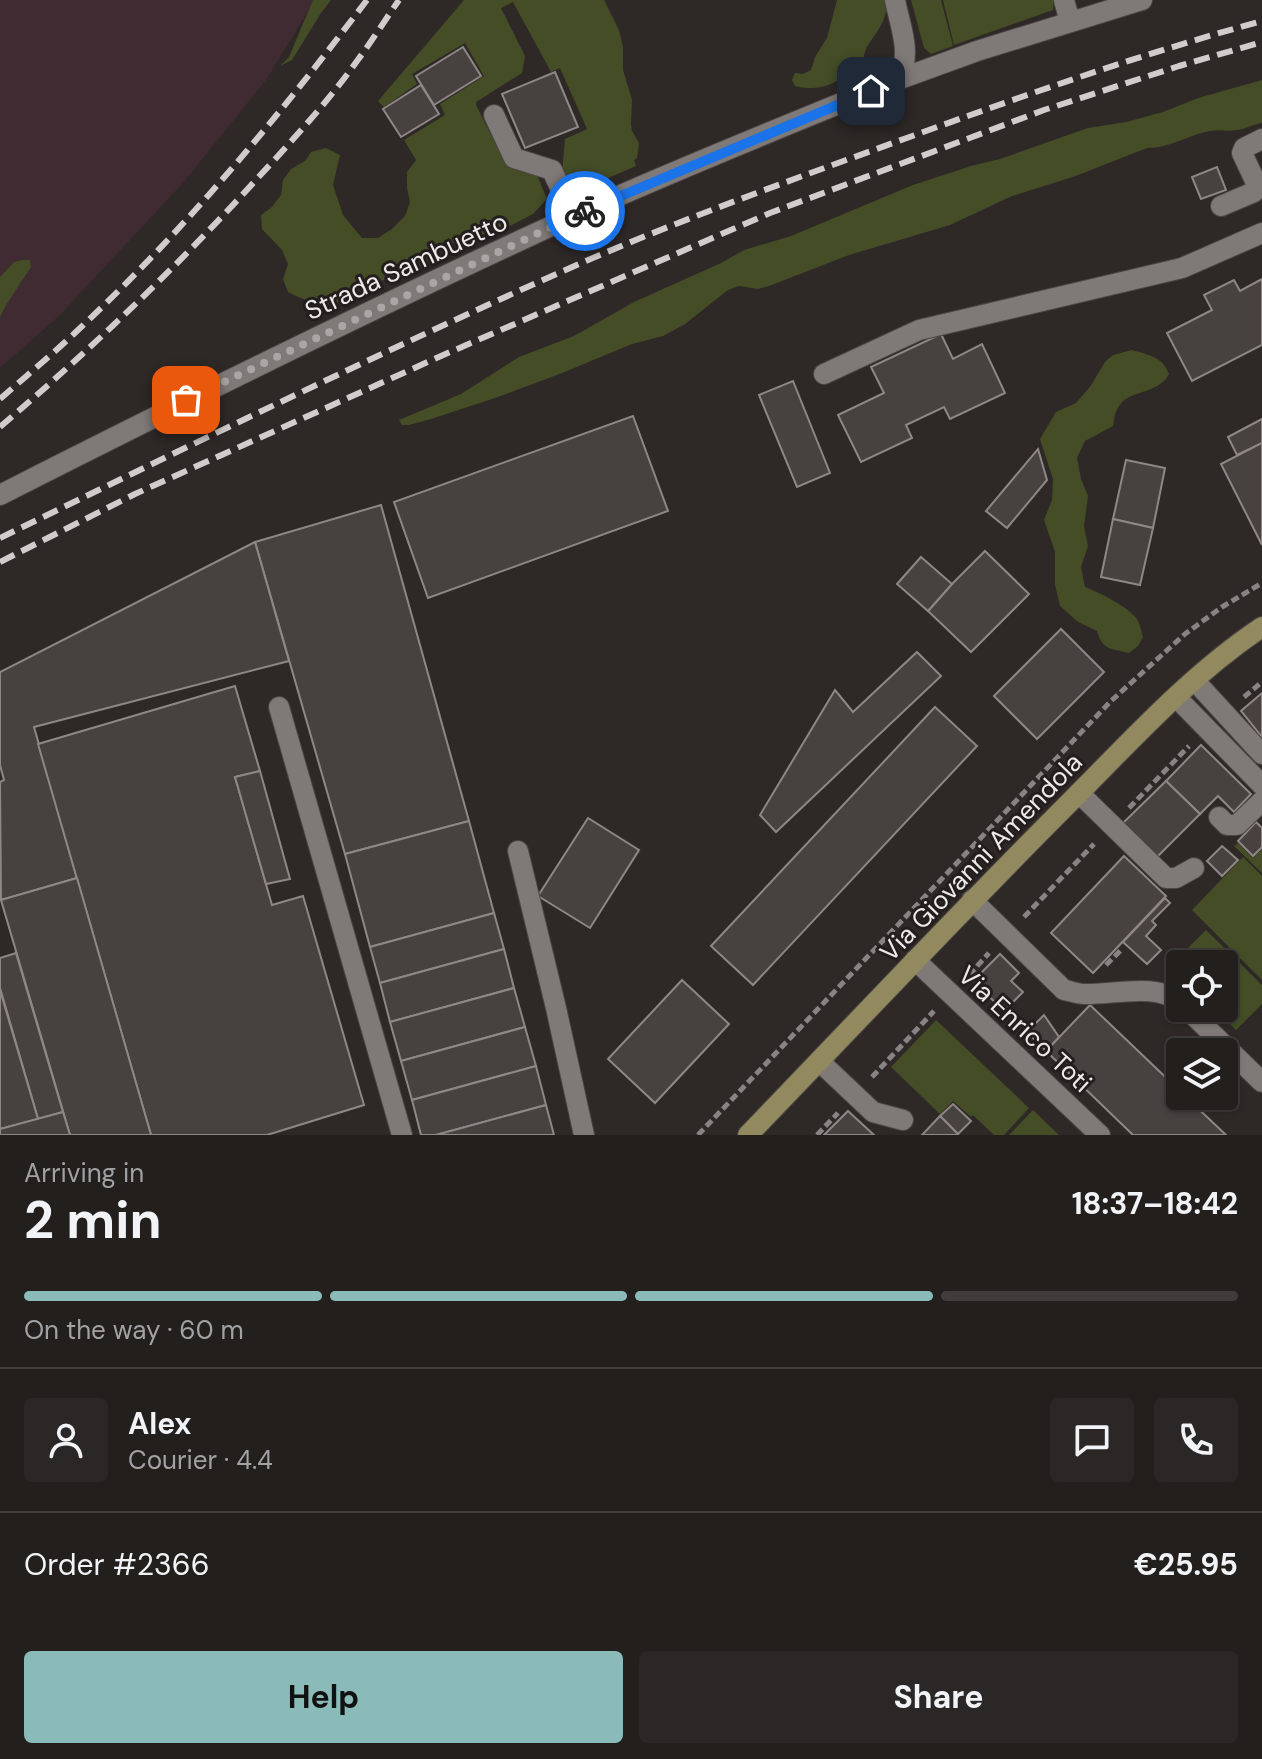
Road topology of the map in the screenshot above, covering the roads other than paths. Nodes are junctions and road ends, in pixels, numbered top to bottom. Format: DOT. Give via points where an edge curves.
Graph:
graph roads {
  1 [pos="895,0"];
  2 [pos="1064,0"];
  3 [pos="1142,0"];
  4 [pos="1070,22"];
  5 [pos="900,79"];
  6 [pos="494,115"];
  7 [pos="1262,139"];
  8 [pos="1221,206"];
  9 [pos="573,216"];
  10 [pos="1262,233"];
  11 [pos="824,374"];
  12 [pos="0,495"];
  13 [pos="1262,627"];
  14 [pos="1194,680"];
  15 [pos="1176,697"];
  16 [pos="279,707"];
  17 [pos="1262,754"];
  18 [pos="1262,785"];
  19 [pos="1079,793"];
  20 [pos="1262,801"];
  21 [pos="1219,817"];
  22 [pos="518,851"];
  23 [pos="1194,868"];
  24 [pos="972,900"];
  25 [pos="915,960"];
  26 [pos="1166,994"];
  27 [pos="1200,1022"];
  28 [pos="819,1061"];
  29 [pos="1262,1082"];
  30 [pos="903,1120"];
  31 [pos="402,1135"];
  32 [pos="584,1135"];
  33 [pos="748,1135"];
  34 [pos="1100,1135"];
  1 -- 5 [label="street" via="907,50"];
  2 -- 4 [label="street"];
  3 -- 4 [label="street, Strada Sambuetto"];
  4 -- 5 [label="street, Strada Sambuetto"];
  5 -- 9 [label="street, Strada Sambuetto"];
  6 -- 9 [label="street" via="514,158 552,170"];
  7 -- 8 [label="street" via="1242,153 1257,185 1254,192"];
  9 -- 12 [label="street, Strada Sambuetto" via="213,386"];
  10 -- 11 [label="street" via="1182,268 919,330"];
  13 -- 14 [label="main road, Via Giovanni Amendola"];
  14 -- 15 [label="main road, Via Giovanni Amendola"];
  14 -- 17 [label="street"];
  15 -- 18 [label="street"];
  15 -- 19 [label="main road, Via Giovanni Amendola"];
  16 -- 31 [label="street"];
  19 -- 23 [label="street" via="1166,878"];
  19 -- 24 [label="main road, Via Giovanni Amendola"];
  20 -- 21 [label="street" via="1237,825 1227,825"];
  22 -- 32 [label="street"];
  24 -- 25 [label="main road, Via Giovanni Amendola"];
  24 -- 26 [label="street" via="1064,990"];
  25 -- 28 [label="main road, Via Giovanni Amendola"];
  25 -- 34 [label="street, Via Enrico Toti"];
  27 -- 29 [label="street"];
  28 -- 30 [label="street" via="873,1112"];
  28 -- 33 [label="main road, Via Giovanni Amendola"];
}
